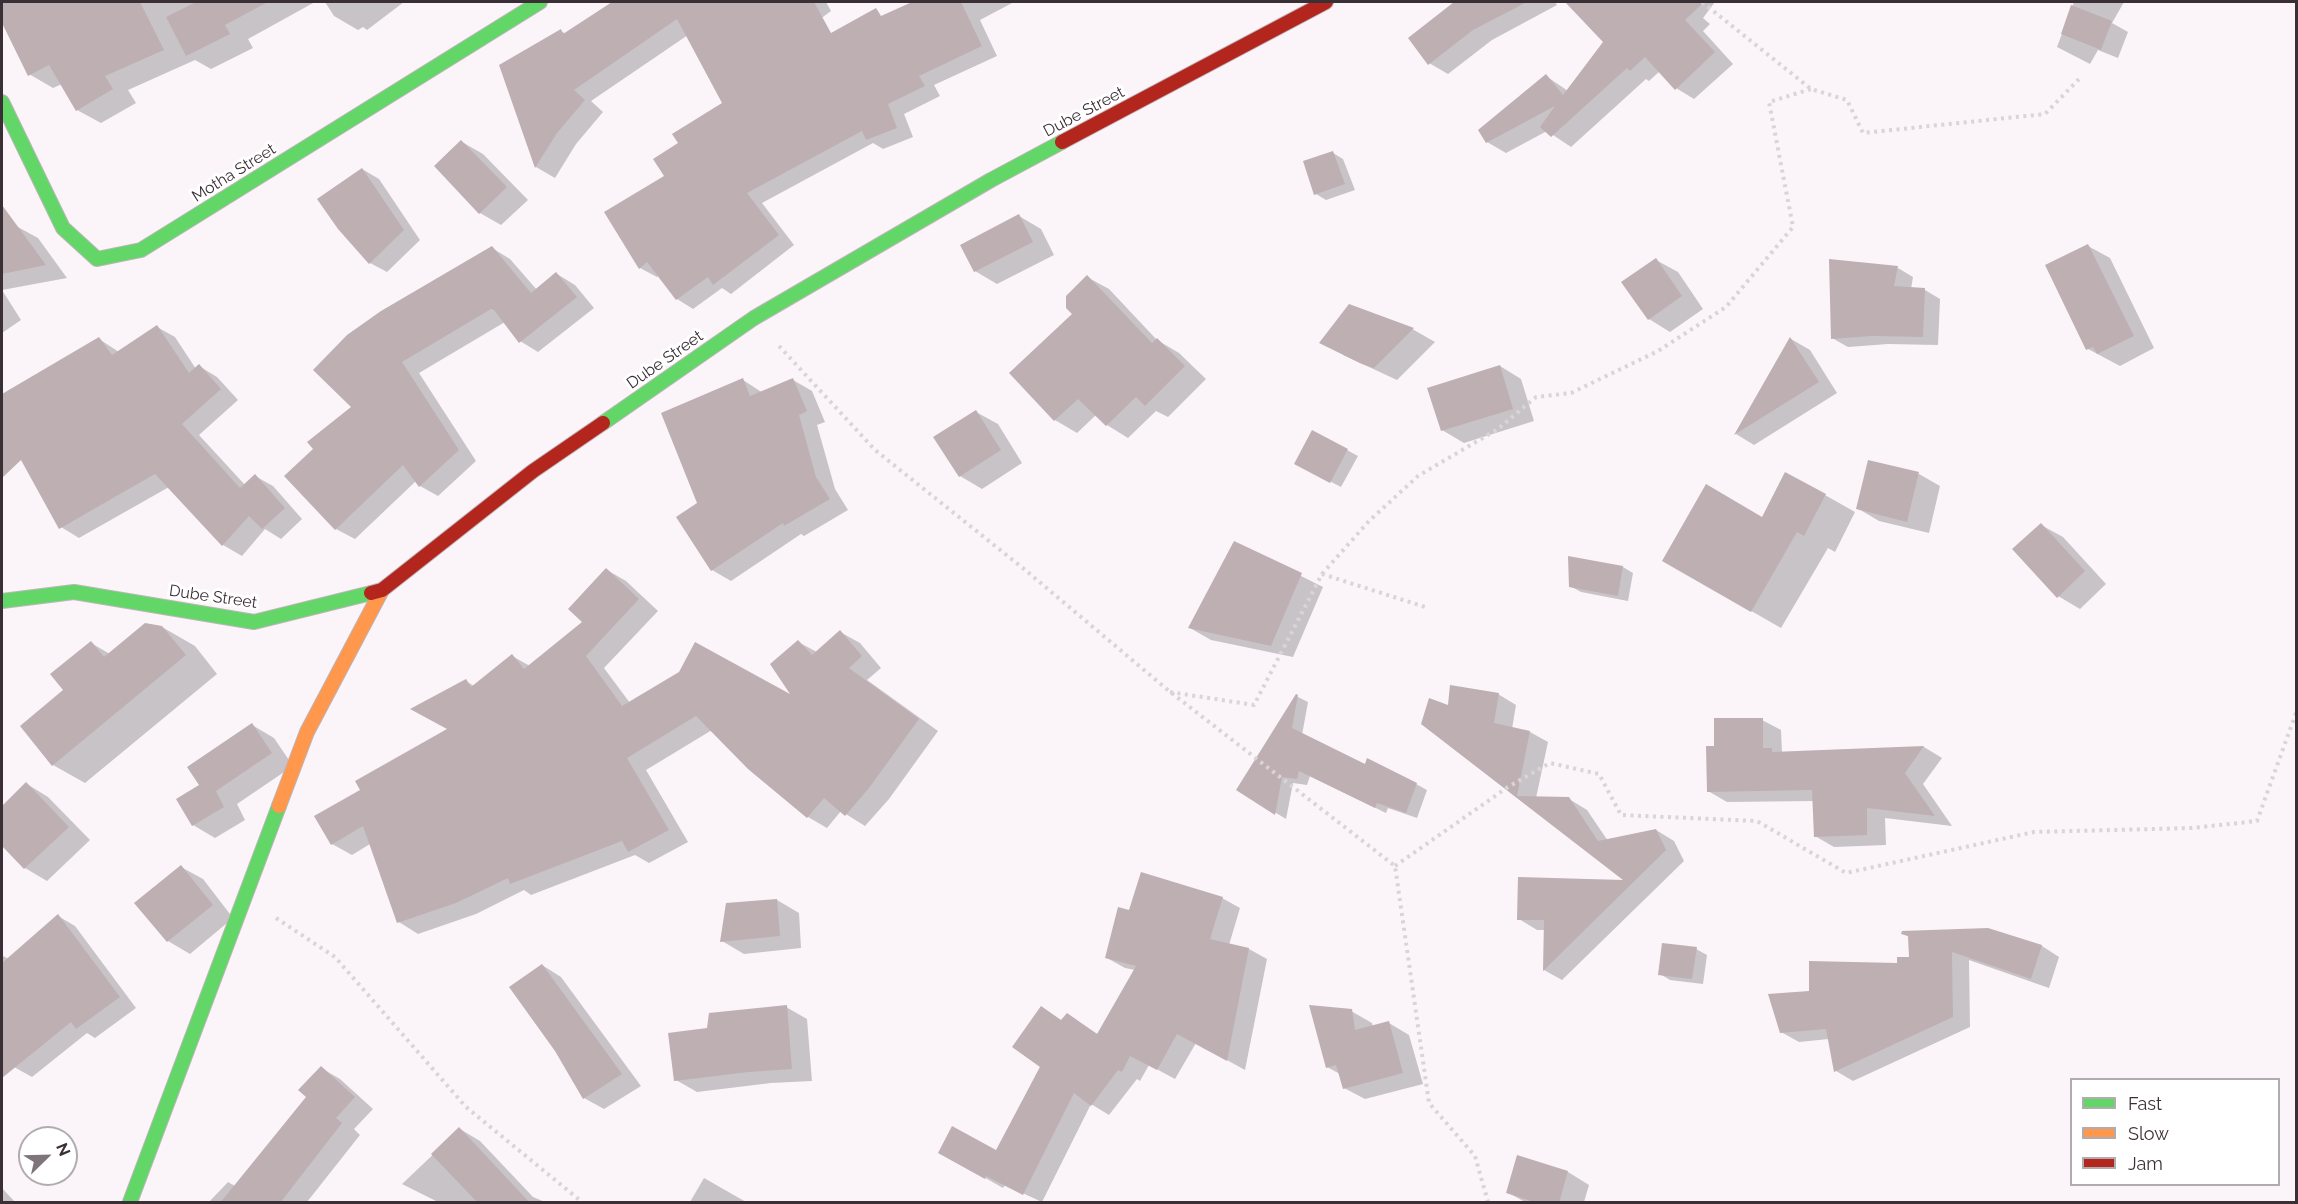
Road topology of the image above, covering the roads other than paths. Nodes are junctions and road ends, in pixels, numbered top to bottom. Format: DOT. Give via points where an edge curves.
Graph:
graph roads {
  1 [pos="540,2"];
  2 [pos="1326,2"];
  3 [pos="2,102"];
  4 [pos="382,591"];
  5 [pos="2,601"];
  6 [pos="130,1203"];
  1 -- 3 [label="street, Motha Street" via="141,250 97,259 63,228"];
  2 -- 4 [label="street, Dube Street" via="992,180 754,318 533,471"];
  4 -- 5 [label="street, Dube Street" via="254,622 74,592"];
  4 -- 6 [label="street" via="307,732"];
}
